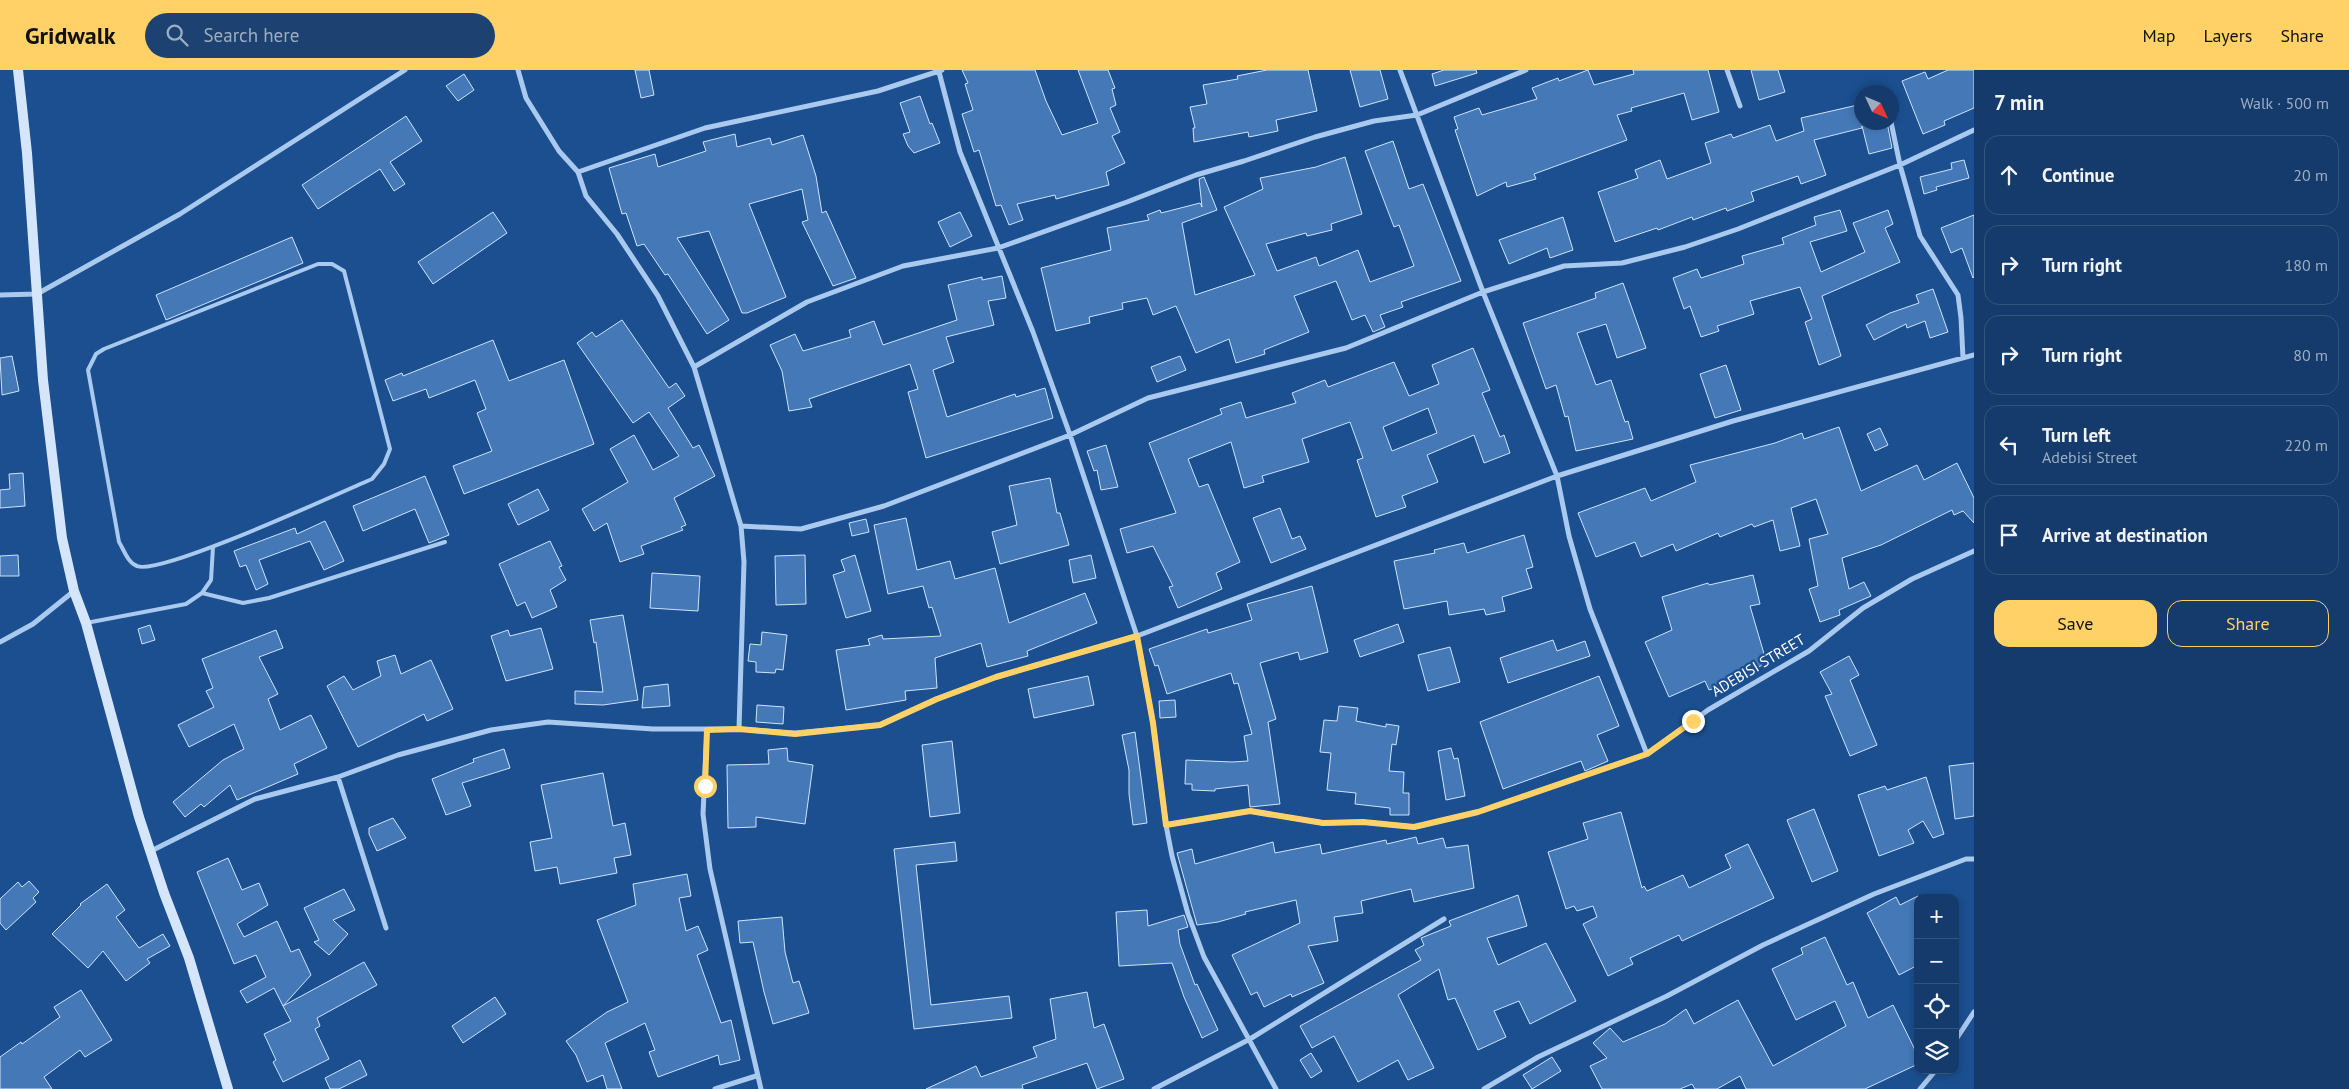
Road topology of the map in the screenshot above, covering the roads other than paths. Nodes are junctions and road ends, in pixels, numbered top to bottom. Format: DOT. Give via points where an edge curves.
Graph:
graph roads {
  1 [pos="18,70"];
  2 [pos="405,70"];
  3 [pos="518,70"];
  4 [pos="1400,70"];
  5 [pos="1526,70"];
  6 [pos="1727,70"];
  7 [pos="941,71"];
  8 [pos="1740,106"];
  9 [pos="1417,115"];
  10 [pos="1893,130"];
  11 [pos="1974,130"];
  12 [pos="1900,165"];
  13 [pos="578,172"];
  14 [pos="998,248"];
  15 [pos="1483,292"];
  16 [pos="37,294"];
  17 [pos="0,295"];
  18 [pos="1974,355"];
  19 [pos="1963,358"];
  20 [pos="694,367"];
  21 [pos="1070,435"];
  22 [pos="1557,476"];
  23 [pos="741,526"];
  24 [pos="445,542"];
  25 [pos="213,547"];
  26 [pos="1974,551"];
  27 [pos="74,591"];
  28 [pos="202,593"];
  29 [pos="86,624"];
  30 [pos="1137,636"];
  31 [pos="0,642"];
  32 [pos="739,729"];
  33 [pos="707,730"];
  34 [pos="1647,754"];
  35 [pos="338,777"];
  36 [pos="1166,825"];
  37 [pos="150,852"];
  38 [pos="1974,858"];
  39 [pos="1444,918"];
  40 [pos="386,928"];
  41 [pos="1974,1012"];
  42 [pos="1959,1034"];
  43 [pos="1250,1039"];
  44 [pos="1933,1074"];
  45 [pos="756,1076"];
  46 [pos="228,1089"];
  47 [pos="715,1089"];
  48 [pos="761,1089"];
  49 [pos="1154,1089"];
  50 [pos="1276,1089"];
  51 [pos="1484,1089"];
  52 [pos="1920,1089"];
  1 -- 16 [label="street" via="28,153"];
  2 -- 16 [label="street" via="180,214"];
  3 -- 13 [label="street" via="526,98 559,151"];
  4 -- 9 [label="street"];
  5 -- 9 [label="street"];
  6 -- 8 [label="street"];
  7 -- 13 [label="street" via="878,91 705,128"];
  7 -- 14 [label="street" via="960,152"];
  9 -- 14 [label="street" via="1374,121 1315,136 1196,175"];
  9 -- 15 [label="street"];
  10 -- 12 [label="street"];
  11 -- 12 [label="street"];
  12 -- 15 [label="street" via="1685,247 1622,263 1564,266"];
  12 -- 19 [label="street" via="1920,236 1958,295"];
  13 -- 20 [label="street" via="586,196 617,234 658,296"];
  14 -- 20 [label="street" via="903,266 807,302"];
  14 -- 21 [label="street"];
  15 -- 21 [label="street" via="1346,348 1148,398"];
  15 -- 22 [label="street"];
  16 -- 17 [label="street"];
  16 -- 27 [label="street" via="55,491"];
  18 -- 19 [label="street"];
  19 -- 22 [label="street" via="1733,420"];
  20 -- 23 [label="street"];
  21 -- 23 [label="street" via="884,506 801,529"];
  21 -- 30 [label="street"];
  22 -- 30 [label="street"];
  22 -- 34 [label="street" via="1569,536 1590,609"];
  23 -- 32 [label="street" via="744,562"];
  24 -- 28 [label="lane" via="269,598 243,603"];
  25 -- 25 [label="lane" via="372,479 384,464 390,449 347,280 344,271 332,264 318,264 104,349 96,354 88,370 120,542 130,562 138,567 149,567"];
  25 -- 28 [label="lane" via="211,580"];
  26 -- 34 [label="street, ADEBISI STREET" via="1912,579 1863,608 1809,651 1708,710"];
  27 -- 29 [label="street"];
  27 -- 31 [label="street" via="33,624"];
  28 -- 29 [label="lane" via="186,604"];
  29 -- 37 [label="street"];
  30 -- 32 [label="street" via="996,677 880,725 795,734"];
  30 -- 36 [label="street" via="1153,723"];
  32 -- 33 [label="street"];
  33 -- 35 [label="street" via="548,722 491,730 398,755"];
  33 -- 45 [label="street" via="703,814 710,868"];
  34 -- 36 [label="street, ADEBISI STREET" via="1478,812 1414,827 1363,822 1323,823 1250,811"];
  35 -- 37 [label="street" via="255,799"];
  35 -- 40 [label="street"];
  36 -- 43 [label="street" via="1188,914 1204,957"];
  37 -- 46 [label="street" via="189,958"];
  38 -- 51 [label="street" via="1874,894 1763,945 1667,996 1538,1057"];
  39 -- 43 [label="street"];
  41 -- 42 [label="street"];
  43 -- 49 [label="street"];
  43 -- 50 [label="street"];
  44 -- 52 [label="street"];
  45 -- 47 [label="street"];
  45 -- 48 [label="street"];
}
